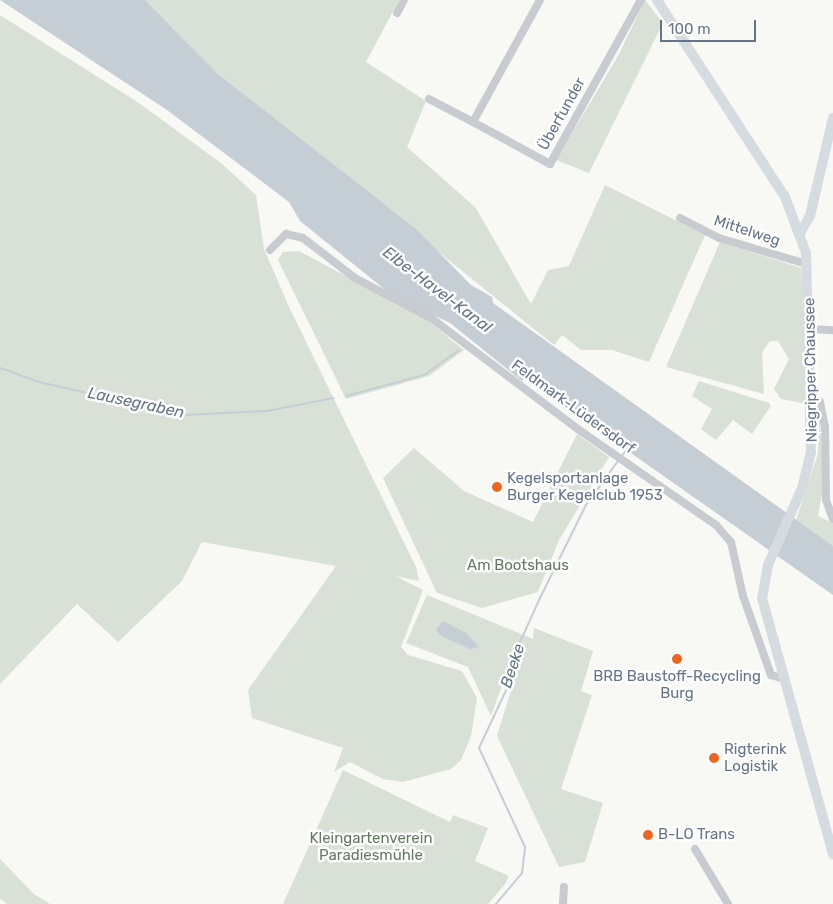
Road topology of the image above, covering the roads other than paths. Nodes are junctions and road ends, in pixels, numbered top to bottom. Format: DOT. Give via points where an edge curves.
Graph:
graph roads {
  1 [pos="404,0"];
  2 [pos="540,0"];
  3 [pos="640,0"];
  4 [pos="657,0"];
  5 [pos="397,13"];
  6 [pos="429,98"];
  7 [pos="833,118"];
  8 [pos="473,122"];
  9 [pos="680,218"];
  10 [pos="800,233"];
  11 [pos="270,250"];
  12 [pos="807,264"];
  13 [pos="811,329"];
  14 [pos="833,330"];
  15 [pos="813,398"];
  16 [pos="833,519"];
  17 [pos="781,678"];
  18 [pos="695,849"];
  19 [pos="833,854"];
  20 [pos="564,887"];
  21 [pos="563,904"];
  22 [pos="728,904"];
  1 -- 5 [label="street"];
  2 -- 8 [label="street"];
  3 -- 8 [label="street, Überfunder" via="550,164"];
  4 -- 10 [label="main road, Niegripper Chaussee" via="777,183"];
  6 -- 8 [label="street, Überfunder"];
  7 -- 10 [label="main road" via="810,216"];
  9 -- 12 [label="street, Mittelweg" via="719,238"];
  10 -- 12 [label="main road, Niegripper Chaussee"];
  11 -- 17 [label="street, Feldmark-Lüdersdorf" via="286,234 303,238 355,278 431,318 729,538 771,676"];
  12 -- 13 [label="main road, Niegripper Chaussee"];
  13 -- 14 [label="street"];
  13 -- 15 [label="main road, Niegripper Chaussee"];
  15 -- 16 [label="street" via="820,402 825,427 826,500"];
  15 -- 17 [label="main road, Niegripper Chaussee" via="810,459 792,511 770,559 763,609"];
  17 -- 19 [label="main road, Niegripper Chaussee"];
  18 -- 22 [label="street"];
  20 -- 21 [label="street"];
}
